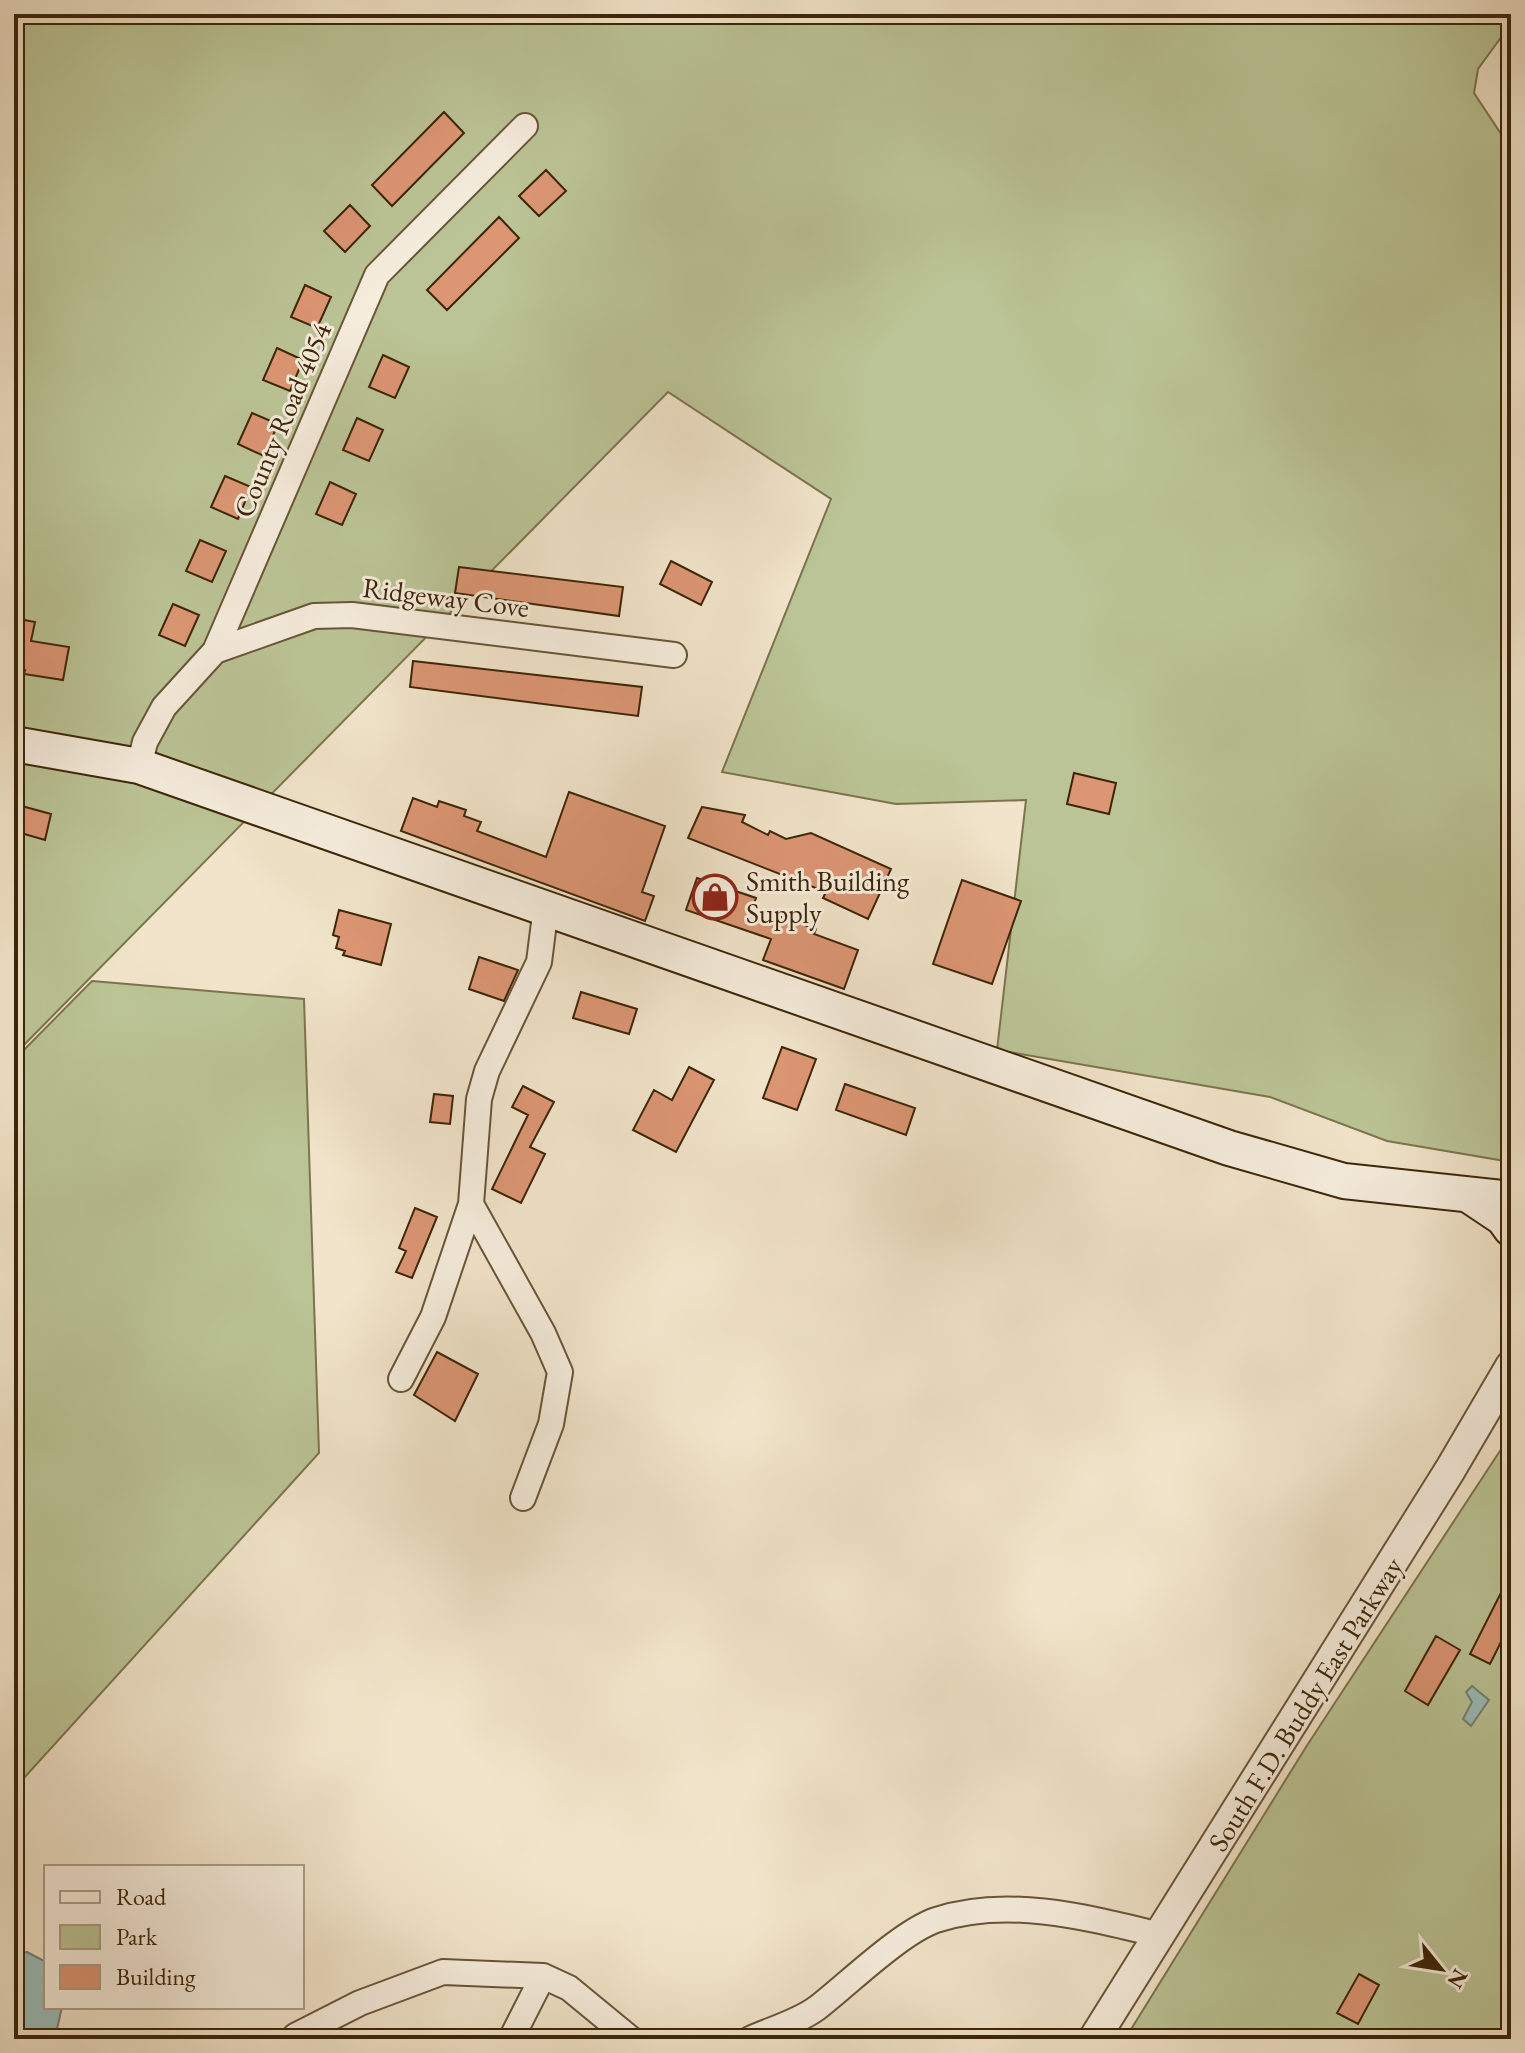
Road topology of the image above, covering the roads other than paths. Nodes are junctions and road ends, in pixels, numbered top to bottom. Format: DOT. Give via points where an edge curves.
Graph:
graph roads {
  1 [pos="525,126"];
  2 [pos="215,651"];
  3 [pos="674,655"];
  4 [pos="14,744"];
  5 [pos="139,766"];
  6 [pos="546,907"];
  7 [pos="1466,1194"];
  8 [pos="1511,1199"];
  9 [pos="471,1204"];
  10 [pos="1511,1229"];
  11 [pos="1511,1366"];
  12 [pos="401,1379"];
  13 [pos="523,1498"];
  14 [pos="1160,1935"];
  15 [pos="543,1976"];
  16 [pos="301,2039"];
  17 [pos="511,2039"];
  18 [pos="631,2039"];
  19 [pos="750,2039"];
  20 [pos="1094,2039"];
  1 -- 2 [label="street, County Road 4054" via="377,275"];
  2 -- 3 [label="street, Ridgeway Cove" via="314,616 352,615"];
  2 -- 5 [label="street, County Road 4054" via="164,707"];
  4 -- 5 [label="main road"];
  5 -- 6 [label="main road"];
  6 -- 7 [label="main road" via="1229,1148 1344,1181"];
  6 -- 9 [label="street" via="539,962 479,1099"];
  7 -- 8 [label="main road"];
  7 -- 10 [label="main road"];
  9 -- 12 [label="street" via="433,1317"];
  9 -- 13 [label="street" via="560,1372 551,1424"];
  11 -- 14 [label="street, South F.D. Buddy East Parkway"];
  14 -- 19 [label="street" via="1075,1914 988,1910 934,1920 814,2010"];
  14 -- 20 [label="street, South F.D. Buddy East Parkway"];
  15 -- 16 [label="street" via="443,1972 360,2003 295,2036"];
  15 -- 17 [label="street"];
  15 -- 18 [label="street" via="569,1988"];
}
